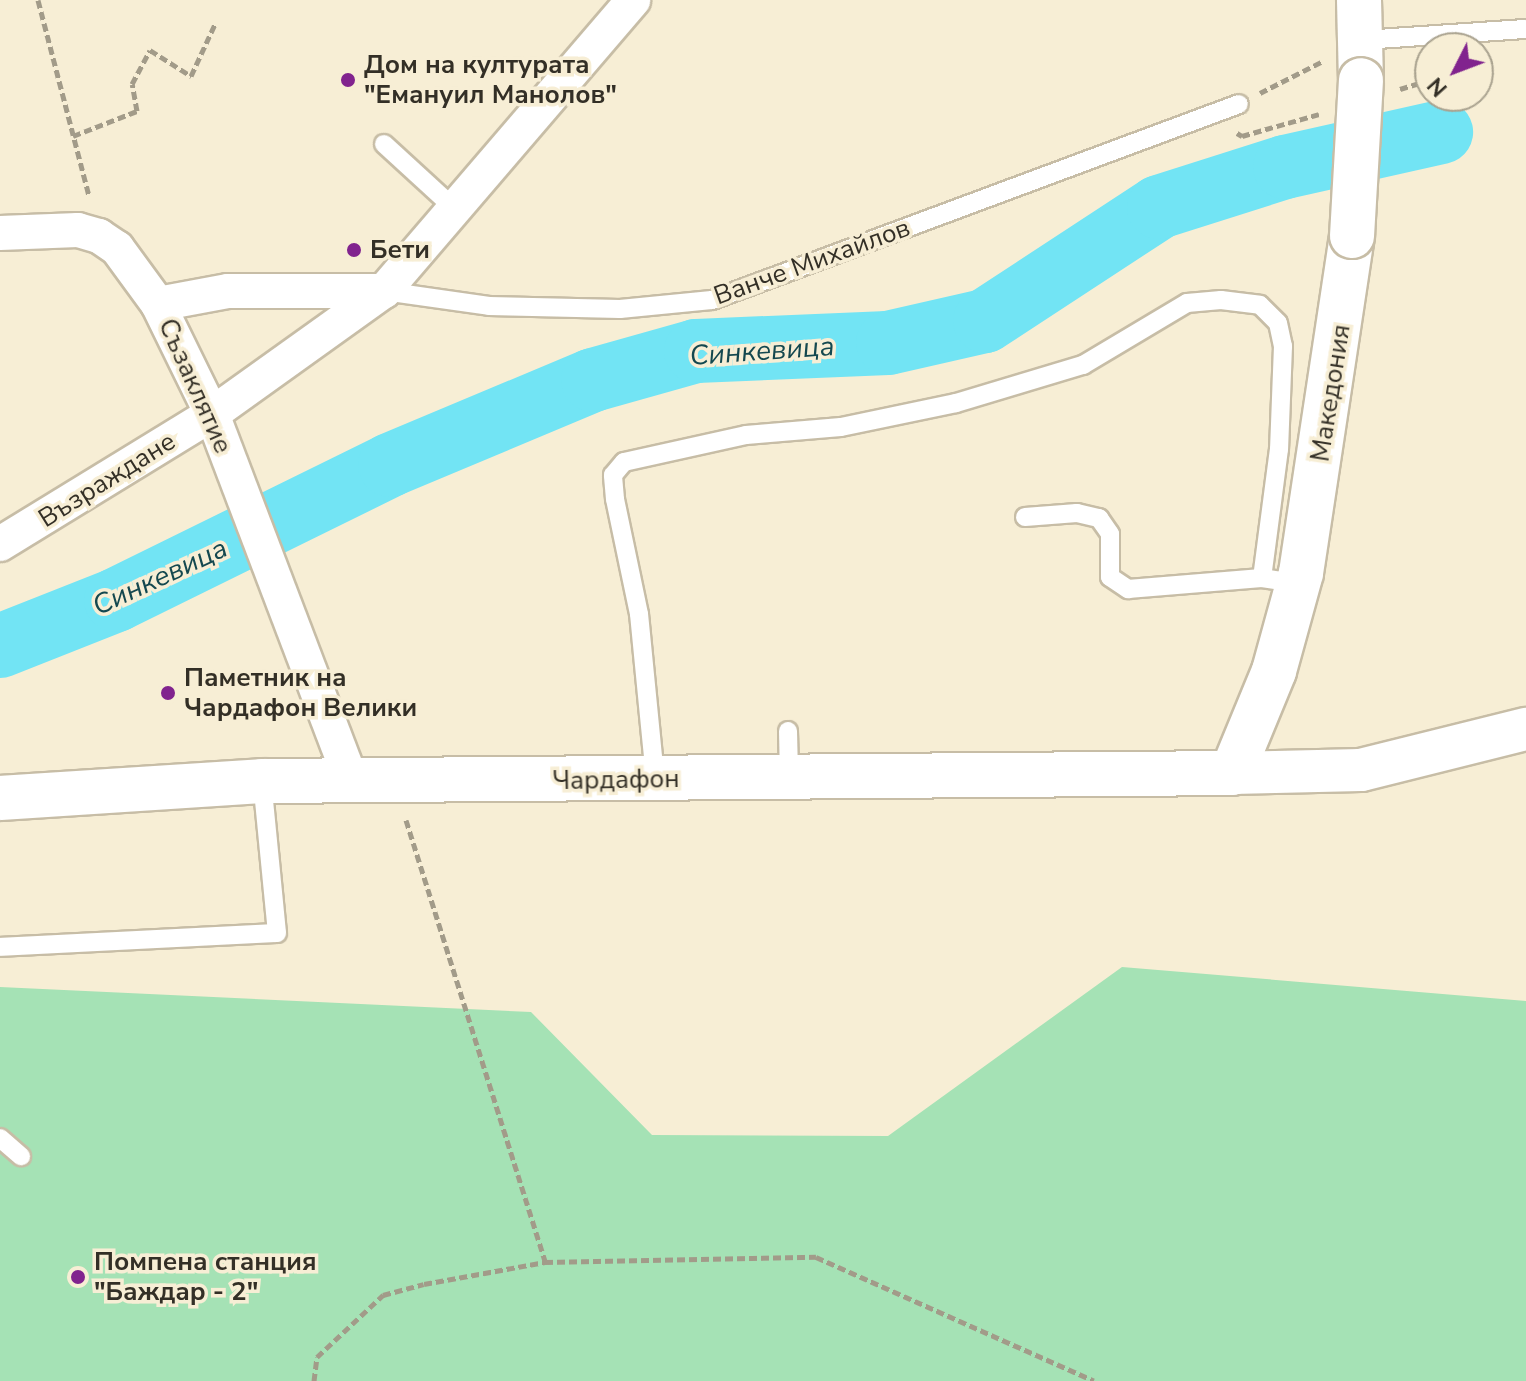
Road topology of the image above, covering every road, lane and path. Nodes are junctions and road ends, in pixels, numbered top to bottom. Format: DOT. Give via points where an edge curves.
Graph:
graph roads {
  1 [pos="38,0"];
  2 [pos="633,0"];
  3 [pos="215,24"];
  4 [pos="1526,29"];
  5 [pos="1370,52"];
  6 [pos="1414,73"];
  7 [pos="1239,104"];
  8 [pos="1324,113"];
  9 [pos="73,136"];
  10 [pos="1242,136"];
  11 [pos="384,144"];
  12 [pos="455,209"];
  13 [pos="0,233"];
  14 [pos="99,236"];
  15 [pos="384,291"];
  16 [pos="158,304"];
  17 [pos="212,414"];
  18 [pos="1025,517"];
  19 [pos="0,544"];
  20 [pos="1282,576"];
  21 [pos="1526,729"];
  22 [pos="788,731"];
  23 [pos="1232,773"];
  24 [pos="789,776"];
  25 [pos="351,780"];
  26 [pos="655,780"];
  27 [pos="262,781"];
  28 [pos="394,781"];
  29 [pos="0,798"];
  30 [pos="0,947"];
  31 [pos="0,1138"];
  32 [pos="21,1156"];
  33 [pos="545,1262"];
  34 [pos="314,1381"];
  35 [pos="1094,1381"];
  1 -- 9 [label="path"];
  2 -- 12 [label="street"];
  3 -- 9 [label="path" via="191,76 150,50 132,84 137,111"];
  4 -- 5 [label="lane"];
  5 -- 6 [label="path"];
  5 -- 7 [label="path"];
  5 -- 20 [label="main road, Македония, bridge" via="1352,236"];
  7 -- 15 [label="lane, Ванче Михайлов" via="712,300 620,309 489,306"];
  8 -- 10 [label="path"];
  9 -- 14 [label="path"];
  11 -- 12 [label="lane"];
  12 -- 15 [label="street"];
  13 -- 14 [label="street" via="78,230"];
  14 -- 16 [label="street, Съзаклятие" via="117,248"];
  15 -- 16 [label="street" via="228,291"];
  15 -- 17 [label="street"];
  16 -- 17 [label="street, Съзаклятие"];
  17 -- 19 [label="street, Възраждане"];
  17 -- 25 [label="street, Съзаклятие"];
  18 -- 20 [label="lane" via="1077,513 1099,518 1110,534 1110,577 1128,589"];
  20 -- 23 [label="main road, Македония" via="1274,671"];
  20 -- 26 [label="lane" via="1283,346 1278,323 1260,305 1187,303 1083,365 956,403 841,427 746,435 624,462 613,475 615,499 639,614"];
  21 -- 23 [label="street" via="1361,770"];
  22 -- 24 [label="lane"];
  23 -- 24 [label="main road, Чардафон"];
  24 -- 26 [label="main road, Чардафон"];
  25 -- 27 [label="main road, Чардафон"];
  25 -- 28 [label="main road, Чардафон"];
  26 -- 28 [label="main road, Чардафон"];
  27 -- 29 [label="main road, Чардафон"];
  27 -- 30 [label="lane" via="277,933"];
  28 -- 33 [label="path"];
  31 -- 32 [label="lane"];
  33 -- 34 [label="path" via="484,1269 383,1295 317,1357"];
  33 -- 35 [label="path" via="816,1257"];
}
